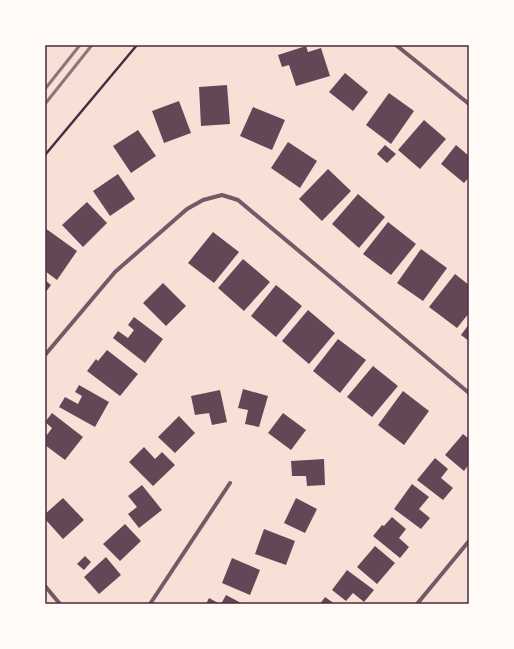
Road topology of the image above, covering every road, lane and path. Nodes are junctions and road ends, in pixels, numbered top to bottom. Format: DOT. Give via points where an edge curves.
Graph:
graph roads {
  1 [pos="137,45"];
  2 [pos="396,45"];
  3 [pos="469,104"];
  4 [pos="45,155"];
  5 [pos="45,355"];
  6 [pos="469,393"];
  7 [pos="230,483"];
  8 [pos="469,541"];
  9 [pos="45,586"];
  10 [pos="60,604"];
  11 [pos="150,604"];
  12 [pos="417,604"];
  1 -- 4 [label="path"];
  2 -- 3 [label="street"];
  5 -- 6 [label="street" via="115,272 187,208 222,195 238,200"];
  7 -- 11 [label="street"];
  8 -- 12 [label="street"];
  9 -- 10 [label="street"];
}
